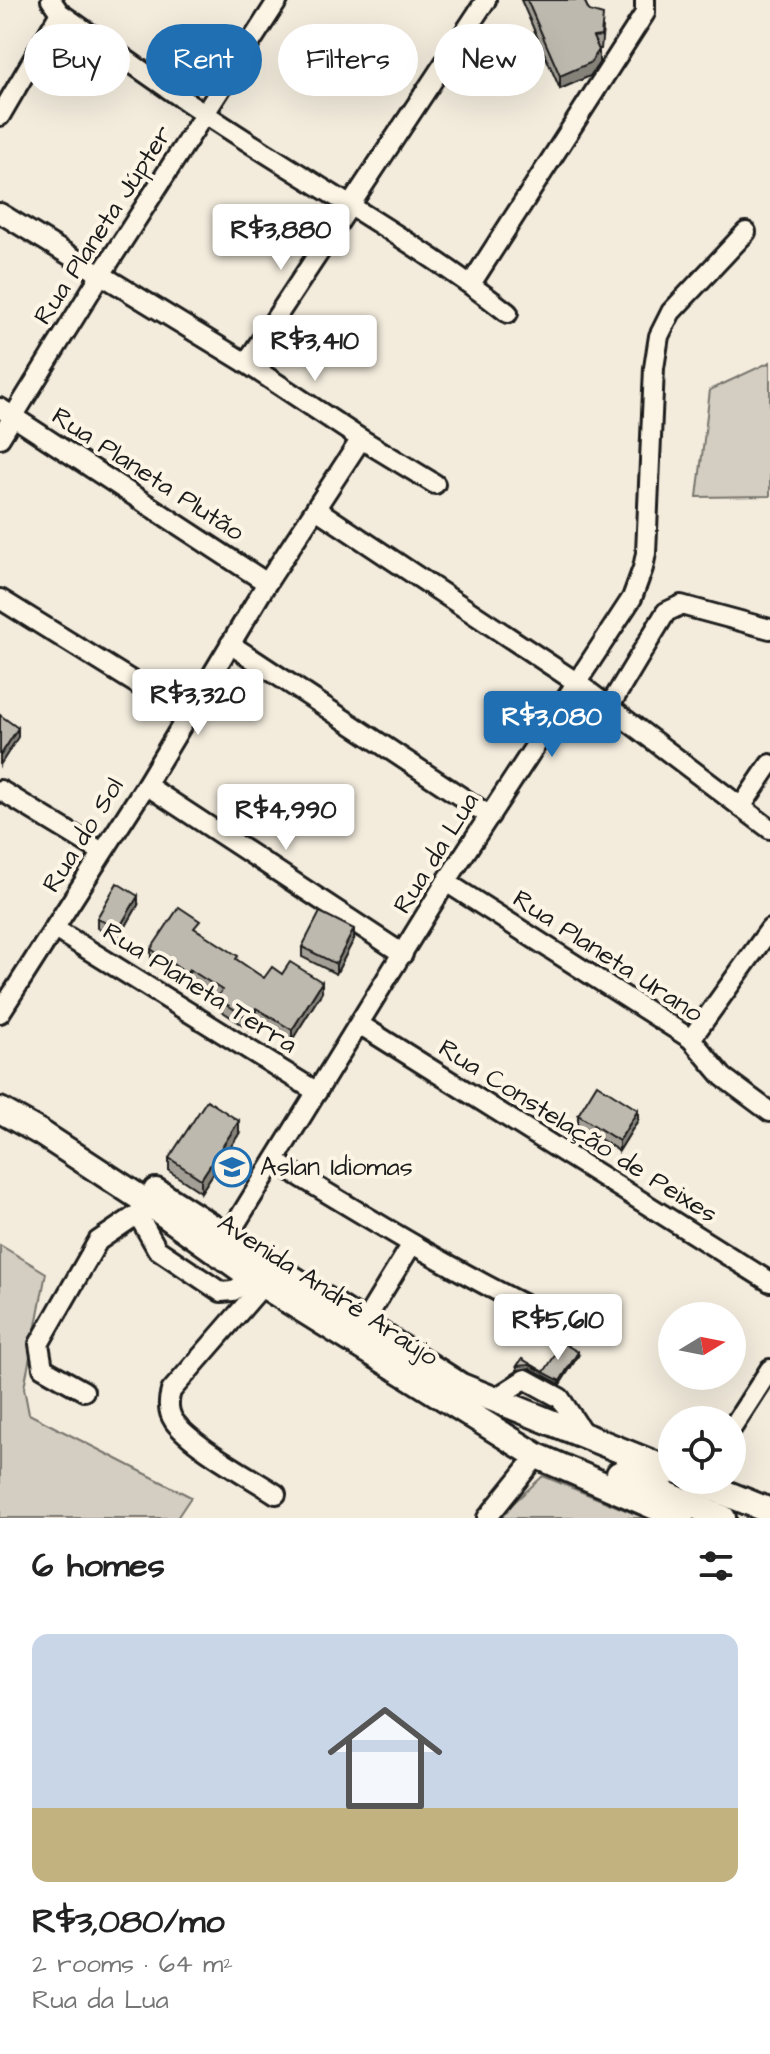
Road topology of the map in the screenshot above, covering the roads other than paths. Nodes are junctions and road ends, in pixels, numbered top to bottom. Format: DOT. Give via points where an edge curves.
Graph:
graph roads {
  1 [pos="278,0"];
  2 [pos="486,0"];
  3 [pos="55,6"];
  4 [pos="645,6"];
  5 [pos="205,114"];
  6 [pos="0,116"];
  7 [pos="352,204"];
  8 [pos="0,213"];
  9 [pos="746,232"];
  10 [pos="100,276"];
  11 [pos="471,284"];
  12 [pos="508,313"];
  13 [pos="246,363"];
  14 [pos="7,412"];
  15 [pos="0,438"];
  16 [pos="361,439"];
  17 [pos="435,484"];
  18 [pos="316,509"];
  19 [pos="267,583"];
  20 [pos="0,599"];
  21 [pos="770,629"];
  22 [pos="230,644"];
  23 [pos="576,682"];
  24 [pos="609,707"];
  25 [pos="187,715"];
  26 [pos="770,764"];
  27 [pos="146,785"];
  28 [pos="0,790"];
  29 [pos="741,807"];
  30 [pos="490,816"];
  31 [pos="770,829"];
  32 [pos="102,852"];
  33 [pos="446,882"];
  34 [pos="55,929"];
  35 [pos="770,929"];
  36 [pos="403,954"];
  37 [pos="7,985"];
  38 [pos="0,1013"];
  39 [pos="359,1024"];
  40 [pos="691,1039"];
  41 [pos="0,1091"];
  42 [pos="317,1092"];
  43 [pos="0,1110"];
  44 [pos="770,1112"];
  45 [pos="276,1162"];
  46 [pos="144,1210"];
  47 [pos="228,1236"];
  48 [pos="412,1244"];
  49 [pos="258,1281"];
  50 [pos="770,1282"];
  51 [pos="367,1317"];
  52 [pos="568,1326"];
  53 [pos="770,1369"];
  54 [pos="461,1386"];
  55 [pos="84,1391"];
  56 [pos="746,1406"];
  57 [pos="537,1456"];
  58 [pos="658,1465"];
  59 [pos="276,1494"];
  60 [pos="726,1494"];
  61 [pos="762,1511"];
  62 [pos="487,1518"];
  63 [pos="681,1518"];
  64 [pos="723,1518"];
  1 -- 5 [label="street, Rua Planeta Júpter"];
  2 -- 7 [label="street"];
  3 -- 5 [label="street"];
  3 -- 6 [label="street"];
  4 -- 11 [label="street"];
  5 -- 7 [label="street"];
  5 -- 10 [label="street, Rua Planeta Júpter"];
  7 -- 11 [label="street"];
  7 -- 13 [label="street"];
  8 -- 10 [label="street"];
  9 -- 23 [label="street, Rua da Lua" via="671,312 659,336 643,568 632,598"];
  10 -- 13 [label="street"];
  10 -- 14 [label="street, Rua Planeta Júpter"];
  11 -- 12 [label="street"];
  13 -- 16 [label="street"];
  14 -- 15 [label="street, Rua Planeta Júpter"];
  14 -- 19 [label="street, Rua Planeta Plutão"];
  16 -- 17 [label="street"];
  16 -- 18 [label="street, Rua do Sol"];
  18 -- 19 [label="street, Rua do Sol"];
  18 -- 23 [label="street"];
  19 -- 22 [label="street, Rua do Sol"];
  20 -- 25 [label="street"];
  21 -- 24 [label="street" via="681,605 672,608"];
  22 -- 25 [label="street, Rua do Sol"];
  22 -- 30 [label="street"];
  23 -- 24 [label="street"];
  23 -- 30 [label="street, Rua da Lua"];
  24 -- 29 [label="street"];
  25 -- 27 [label="street, Rua do Sol"];
  26 -- 29 [label="street"];
  27 -- 32 [label="street, Rua do Sol"];
  27 -- 36 [label="street"];
  28 -- 32 [label="street"];
  29 -- 31 [label="street"];
  30 -- 33 [label="street, Rua da Lua"];
  32 -- 34 [label="street, Rua do Sol"];
  33 -- 36 [label="street, Rua da Lua"];
  33 -- 40 [label="street, Rua Planeta Urano"];
  34 -- 37 [label="street, Rua do Sol"];
  34 -- 42 [label="street, Rua Planeta Terra"];
  35 -- 40 [label="street"];
  36 -- 39 [label="street, Rua da Lua"];
  37 -- 38 [label="street, Rua do Sol"];
  39 -- 42 [label="street, Rua da Lua"];
  39 -- 50 [label="street, Rua Constelação de Peixes"];
  40 -- 44 [label="street, Rua Planeta Urano" via="729,1084"];
  41 -- 47 [label="main road, Avenida André Araújo"];
  42 -- 45 [label="street, Rua da Lua"];
  43 -- 46 [label="main road, Avenida André Araújo" via="41,1133"];
  45 -- 47 [label="street, Rua da Lua"];
  45 -- 48 [label="street"];
  46 -- 49 [label="main road, Avenida André Araújo"];
  46 -- 55 [label="street" via="98,1241 39,1344 43,1368"];
  47 -- 51 [label="main road, Avenida André Araújo"];
  48 -- 51 [label="street"];
  48 -- 52 [label="street"];
  49 -- 57 [label="main road, Avenida André Araújo"];
  49 -- 59 [label="street" via="171,1391 168,1404 173,1420 194,1439"];
  51 -- 54 [label="main road, Avenida André Araújo"];
  53 -- 56 [label="street"];
  54 -- 58 [label="main road, Avenida André Araújo"];
  54 -- 64 [label="main road" via="491,1412 563,1451"];
  57 -- 62 [label="street"];
  57 -- 63 [label="main road, Avenida André Araújo"];
  60 -- 61 [label="main road"];
}
